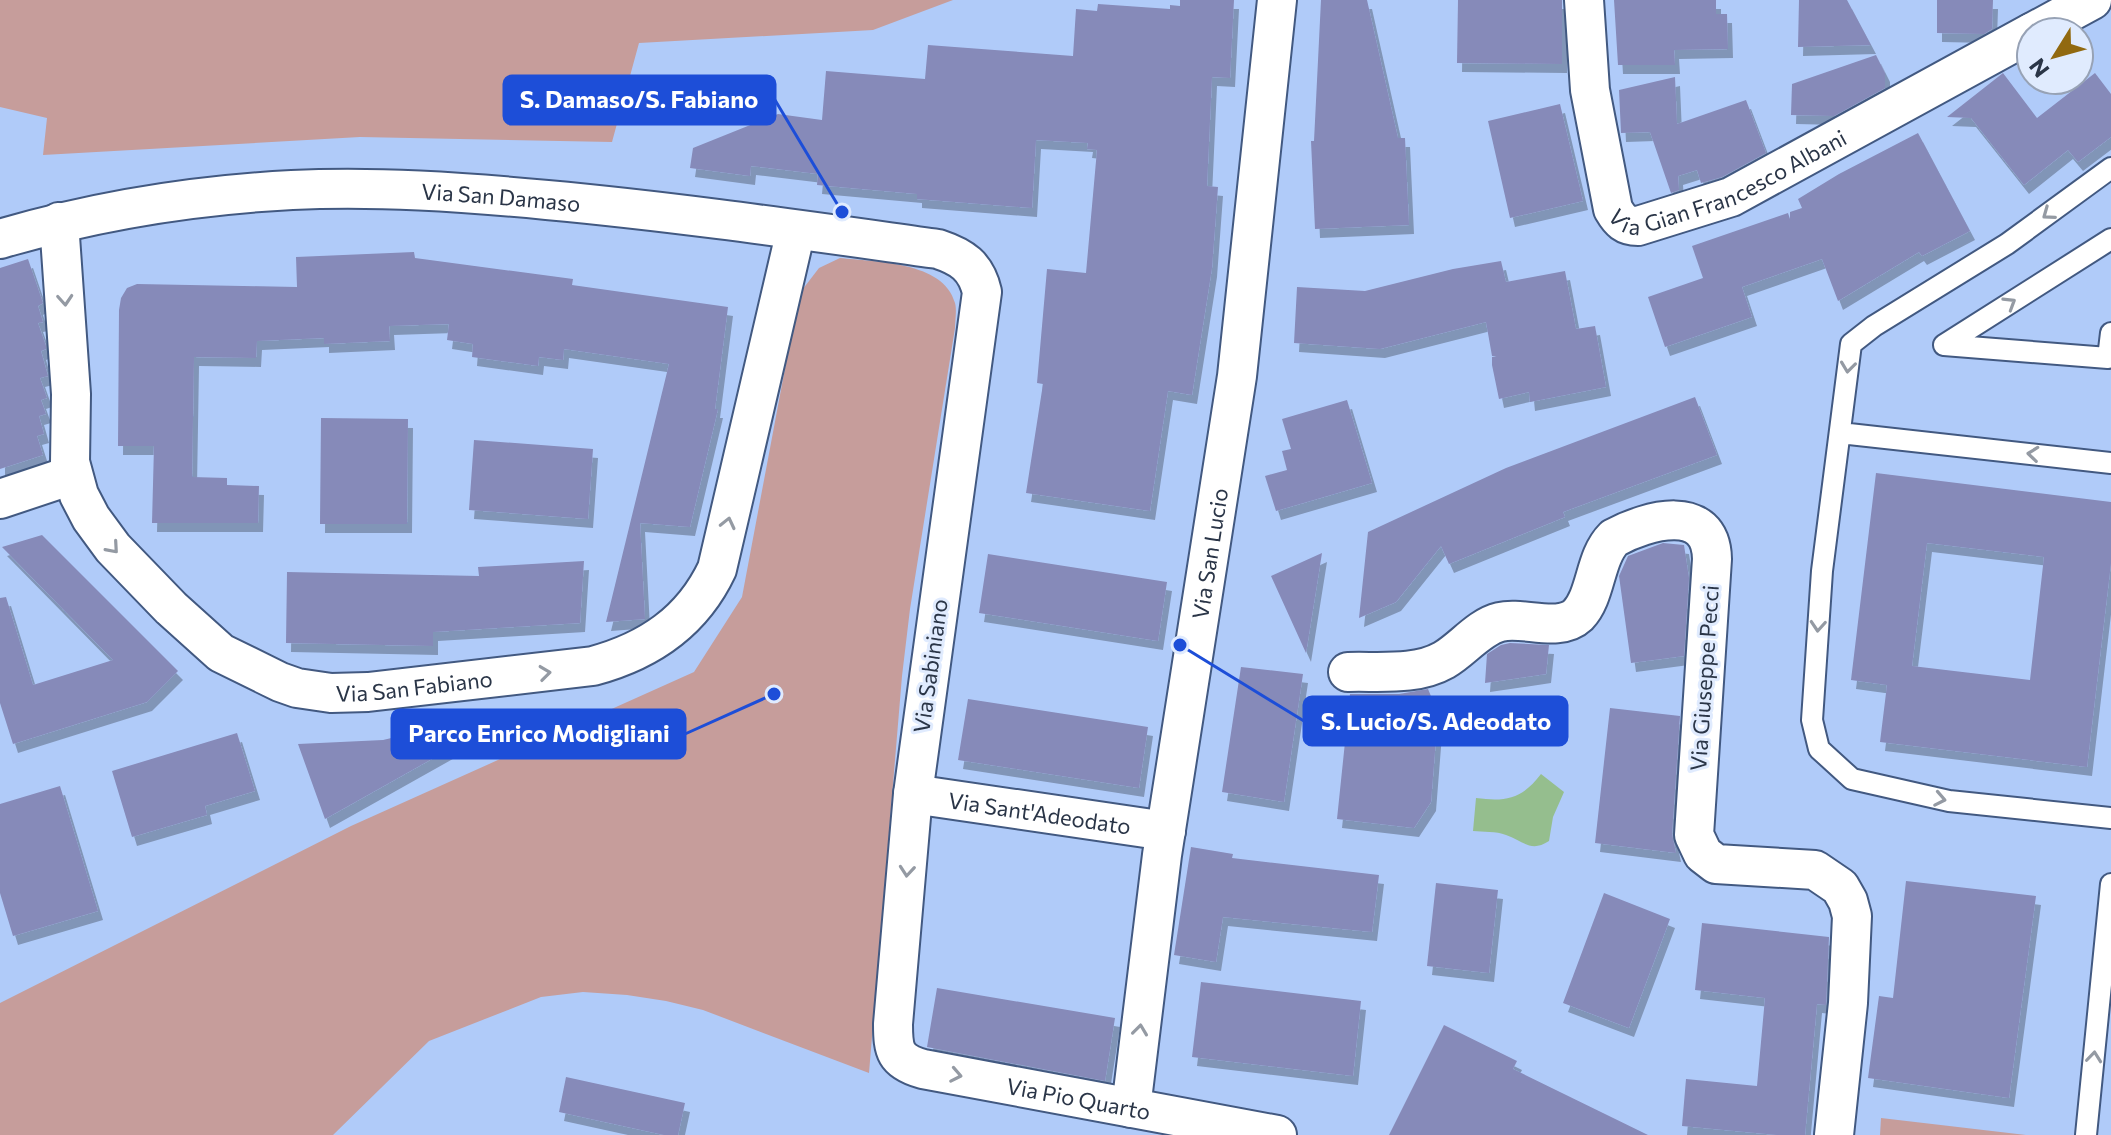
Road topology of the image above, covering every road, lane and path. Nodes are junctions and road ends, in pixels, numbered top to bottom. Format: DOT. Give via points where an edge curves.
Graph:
graph roads {
  1 [pos="1277,0"];
  2 [pos="1584,0"];
  3 [pos="2092,0"];
  4 [pos="2063,16"];
  5 [pos="2015,42"];
  6 [pos="2111,168"];
  7 [pos="59,222"];
  8 [pos="796,230"];
  9 [pos="0,239"];
  10 [pos="2111,239"];
  11 [pos="982,292"];
  12 [pos="2111,333"];
  13 [pos="1840,433"];
  14 [pos="2111,463"];
  15 [pos="72,475"];
  16 [pos="0,499"];
  17 [pos="1348,672"];
  18 [pos="913,794"];
  19 [pos="2111,818"];
  20 [pos="1166,831"];
  21 [pos="2111,897"];
  22 [pos="893,1042"];
  23 [pos="1131,1108"];
  24 [pos="1277,1135"];
  25 [pos="1834,1135"];
  26 [pos="2086,1135"];
  1 -- 20 [label="street, Via San Lucio" via="1237,376"];
  2 -- 5 [label="street, Via Gian Francesco Albani" via="1590,90 1610,194 1617,216 1629,226 1731,197"];
  3 -- 4 [label="street, Via Gian Francesco Albani"];
  6 -- 13 [label="lane, one-way" via="2007,244 1851,344"];
  7 -- 8 [label="street, Via San Damaso" via="197,199 292,190 385,190 617,207"];
  7 -- 9 [label="street, Via San Damaso"];
  7 -- 15 [label="street, Via San Fabiano, one-way"];
  8 -- 11 [label="street, Via San Damaso" via="938,249 970,265"];
  15 -- 8 [label="street, Via San Fabiano, one-way" via="102,534 171,608 221,653 280,682 313,692 348,694 609,662 675,627 704,596 717,569"];
  12 -- 10 [label="lane, one-way" via="2108,358 1944,345"];
  11 -- 18 [label="street, Via Sabiniano"];
  14 -- 13 [label="lane, one-way"];
  13 -- 19 [label="lane, one-way" via="1822,571 1812,720 1819,749 1852,779 1949,801"];
  15 -- 16 [label="street"];
  17 -- 25 [label="street, Via Giuseppe Pecci" via="1433,665 1501,622 1567,621 1584,607 1614,538 1666,520 1698,526 1710,541 1712,559 1694,835 1703,854 1716,864 1815,870 1840,887 1848,901 1848,1003"];
  18 -- 20 [label="street, Via Sant'Adeodato"];
  18 -- 22 [label="street, Via Sabiniano, one-way"];
  23 -- 20 [label="street, Via San Lucio, one-way"];
  26 -- 21 [label="lane, one-way"];
  22 -- 23 [label="street, Via Pio Quarto, one-way" via="906,1064"];
  23 -- 24 [label="street, Via Pio Quarto"];
}
